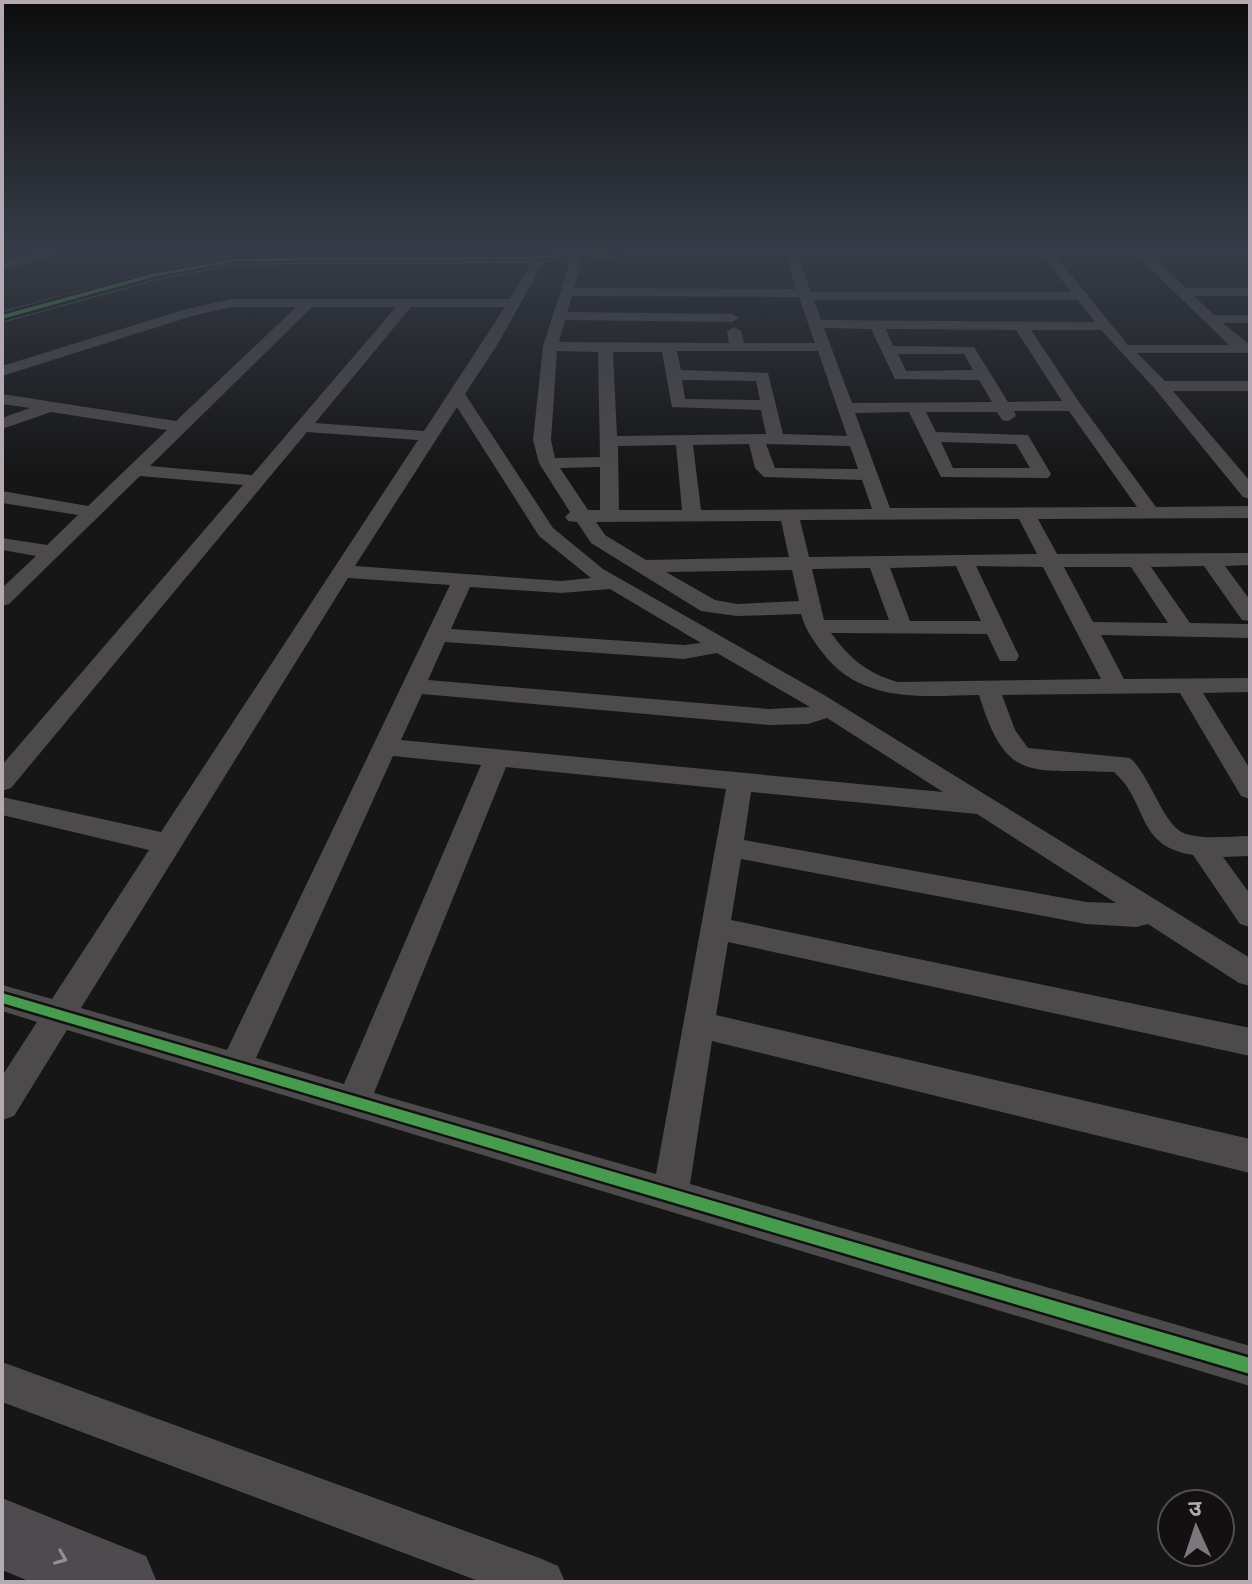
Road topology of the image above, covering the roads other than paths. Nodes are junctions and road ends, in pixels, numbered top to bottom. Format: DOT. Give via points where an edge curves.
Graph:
graph roads {
  1 [pos="156,324"];
  2 [pos="286,324"];
  3 [pos="390,324"];
  4 [pos="501,324"];
  5 [pos="556,324"];
  6 [pos="733,324"];
  7 [pos="816,324"];
  8 [pos="1217,324"];
  9 [pos="877,325"];
  10 [pos="1021,326"];
  11 [pos="1106,326"];
  12 [pos="550,346"];
  13 [pos="669,347"];
  14 [pos="737,347"];
  15 [pos="824,347"];
  16 [pos="605,348"];
  17 [pos="1124,349"];
  18 [pos="1246,349"];
  19 [pos="888,350"];
  20 [pos="2,371"];
  21 [pos="674,375"];
  22 [pos="984,375"];
  23 [pos="1161,386"];
  24 [pos="1250,386"];
  25 [pos="457,394"];
  26 [pos="2,399"];
  27 [pos="768,405"];
  28 [pos="50,406"];
  29 [pos="1002,406"];
  30 [pos="1073,406"];
  31 [pos="915,407"];
  32 [pos="845,408"];
  33 [pos="2,424"];
  34 [pos="180,427"];
  35 [pos="304,427"];
  36 [pos="429,436"];
  37 [pos="929,437"];
  38 [pos="766,439"];
  39 [pos="1022,439"];
  40 [pos="684,440"];
  41 [pos="609,441"];
  42 [pos="857,441"];
  43 [pos="610,462"];
  44 [pos="548,463"];
  45 [pos="135,470"];
  46 [pos="869,475"];
  47 [pos="258,481"];
  48 [pos="1250,493"];
  49 [pos="1054,494"];
  50 [pos="2,497"];
  51 [pos="92,512"];
  52 [pos="1250,512"];
  53 [pos="1151,513"];
  54 [pos="883,514"];
  55 [pos="1026,514"];
  56 [pos="692,515"];
  57 [pos="789,515"];
  58 [pos="610,516"];
  59 [pos="573,517"];
  60 [pos="537,521"];
  61 [pos="2,544"];
  62 [pos="51,552"];
  63 [pos="1250,559"];
  64 [pos="963,560"];
  65 [pos="1210,560"];
  66 [pos="1050,561"];
  67 [pos="1137,561"];
  68 [pos="801,562"];
  69 [pos="881,562"];
  70 [pos="642,566"];
  71 [pos="341,571"];
  72 [pos="463,580"];
  73 [pos="613,583"];
  74 [pos="3,598"];
  75 [pos="1250,615"];
  76 [pos="812,617"];
  77 [pos="902,627"];
  78 [pos="995,628"];
  79 [pos="1086,628"];
  80 [pos="1184,630"];
  81 [pos="1250,631"];
  82 [pos="438,635"];
  83 [pos="721,644"];
  84 [pos="1008,656"];
  85 [pos="1250,685"];
  86 [pos="414,686"];
  87 [pos="1187,686"];
  88 [pos="1117,687"];
  89 [pos="835,690"];
  90 [pos="989,690"];
  91 [pos="385,747"];
  92 [pos="1238,753"];
  93 [pos="497,758"];
  94 [pos="2,782"];
  95 [pos="740,782"];
  96 [pos="1250,790"];
  97 [pos="2,806"];
  98 [pos="983,806"];
  99 [pos="168,844"];
  100 [pos="1200,845"];
  101 [pos="1250,846"];
  102 [pos="729,847"];
  103 [pos="1152,912"];
  104 [pos="1250,916"];
  105 [pos="715,928"];
  106 [pos="1250,974"];
  107 [pos="2,998"];
  108 [pos="60,1014"];
  109 [pos="699,1024"];
  110 [pos="1250,1042"];
  111 [pos="236,1066"];
  112 [pos="354,1101"];
  113 [pos="2,1105"];
  114 [pos="1250,1156"];
  115 [pos="670,1195"];
  116 [pos="1250,1366"];
  117 [pos="2,1382"];
  118 [pos="2,1534"];
  119 [pos="120,1582"];
  120 [pos="542,1582"];
  1 -- 20 [label="street"];
  2 -- 34 [label="street"];
  3 -- 35 [label="street"];
  4 -- 25 [label="street"];
  5 -- 12 [label="street"];
  6 -- 14 [label="street"];
  7 -- 9 [label="street"];
  7 -- 15 [label="street"];
  8 -- 18 [label="street"];
  9 -- 10 [label="street"];
  9 -- 19 [label="street"];
  10 -- 11 [label="street"];
  10 -- 30 [label="street"];
  11 -- 17 [label="street"];
  12 -- 16 [label="street"];
  12 -- 44 [label="street" via="542,440"];
  13 -- 14 [label="street"];
  13 -- 16 [label="street"];
  13 -- 21 [label="street"];
  14 -- 15 [label="street"];
  15 -- 32 [label="street"];
  16 -- 41 [label="street"];
  17 -- 18 [label="street"];
  17 -- 23 [label="street"];
  19 -- 22 [label="street" via="969,350"];
  19 -- 22 [label="street" via="900,376"];
  21 -- 27 [label="street" via="763,376"];
  21 -- 27 [label="street" via="678,404"];
  22 -- 29 [label="street"];
  23 -- 24 [label="street"];
  23 -- 48 [label="street"];
  25 -- 36 [label="street"];
  25 -- 60 [label="street"];
  26 -- 28 [label="street"];
  27 -- 38 [label="street"];
  28 -- 33 [label="street"];
  28 -- 34 [label="street"];
  29 -- 30 [label="street"];
  29 -- 31 [label="street"];
  29 -- 39 [label="street"];
  30 -- 53 [label="street"];
  31 -- 32 [label="street"];
  31 -- 37 [label="street"];
  32 -- 42 [label="street"];
  34 -- 45 [label="street"];
  35 -- 36 [label="street"];
  35 -- 47 [label="street"];
  36 -- 71 [label="street"];
  37 -- 39 [label="street"];
  37 -- 49 [label="street" via="947,473"];
  38 -- 40 [label="street"];
  38 -- 42 [label="street"];
  38 -- 46 [label="street" via="764,468 770,473"];
  39 -- 49 [label="street"];
  40 -- 41 [label="street"];
  40 -- 56 [label="street"];
  41 -- 43 [label="street"];
  42 -- 46 [label="street"];
  43 -- 44 [label="street"];
  43 -- 58 [label="street"];
  44 -- 59 [label="street"];
  45 -- 47 [label="street"];
  45 -- 51 [label="street"];
  46 -- 54 [label="street"];
  47 -- 94 [label="street"];
  49 -- 53 [label="street"];
  49 -- 55 [label="street"];
  50 -- 51 [label="street"];
  51 -- 62 [label="street"];
  52 -- 53 [label="street"];
  54 -- 55 [label="street"];
  54 -- 57 [label="street"];
  55 -- 66 [label="street"];
  56 -- 57 [label="street"];
  56 -- 58 [label="street"];
  57 -- 68 [label="street"];
  58 -- 59 [label="street"];
  59 -- 60 [label="street"];
  59 -- 70 [label="street"];
  60 -- 73 [label="street" via="567,552"];
  61 -- 62 [label="street"];
  62 -- 74 [label="street"];
  63 -- 65 [label="street"];
  64 -- 66 [label="street"];
  64 -- 69 [label="street"];
  64 -- 78 [label="street"];
  65 -- 67 [label="street"];
  65 -- 75 [label="street"];
  66 -- 67 [label="street"];
  66 -- 79 [label="street"];
  67 -- 80 [label="street"];
  68 -- 69 [label="street"];
  68 -- 70 [label="street"];
  68 -- 76 [label="street"];
  69 -- 77 [label="street"];
  70 -- 76 [label="street" via="709,606"];
  71 -- 72 [label="street"];
  71 -- 99 [label="street"];
  72 -- 73 [label="street" via="577,588"];
  72 -- 82 [label="street"];
  73 -- 83 [label="street"];
  76 -- 77 [label="street"];
  76 -- 89 [label="street" via="839,661"];
  77 -- 78 [label="street"];
  78 -- 84 [label="street"];
  79 -- 80 [label="street"];
  79 -- 88 [label="street"];
  80 -- 81 [label="street"];
  82 -- 83 [label="street" via="684,652"];
  82 -- 86 [label="street"];
  83 -- 89 [label="street"];
  85 -- 87 [label="street"];
  86 -- 89 [label="street" via="769,717 808,716"];
  86 -- 91 [label="street"];
  87 -- 88 [label="street"];
  87 -- 92 [label="street"];
  88 -- 90 [label="street"];
  89 -- 90 [label="street" via="872,683 898,689"];
  89 -- 98 [label="street"];
  90 -- 100 [label="street" via="1009,746 1017,754 1121,764 1133,771 1167,838"];
  91 -- 93 [label="street"];
  91 -- 111 [label="street"];
  92 -- 96 [label="street"];
  93 -- 95 [label="street"];
  93 -- 112 [label="street"];
  95 -- 98 [label="street"];
  95 -- 102 [label="street"];
  97 -- 99 [label="street"];
  98 -- 103 [label="street"];
  99 -- 108 [label="street"];
  100 -- 101 [label="street"];
  100 -- 104 [label="street"];
  102 -- 103 [label="street" via="1086,913"];
  102 -- 105 [label="street"];
  103 -- 106 [label="street"];
  105 -- 109 [label="street"];
  105 -- 110 [label="street"];
  107 -- 108 [label="street"];
  108 -- 111 [label="street"];
  108 -- 113 [label="street"];
  109 -- 114 [label="street"];
  109 -- 115 [label="street"];
  111 -- 112 [label="street"];
  112 -- 115 [label="street"];
  115 -- 116 [label="street"];
  117 -- 120 [label="street"];
  118 -- 119 [label="main road, one-way"];
}
